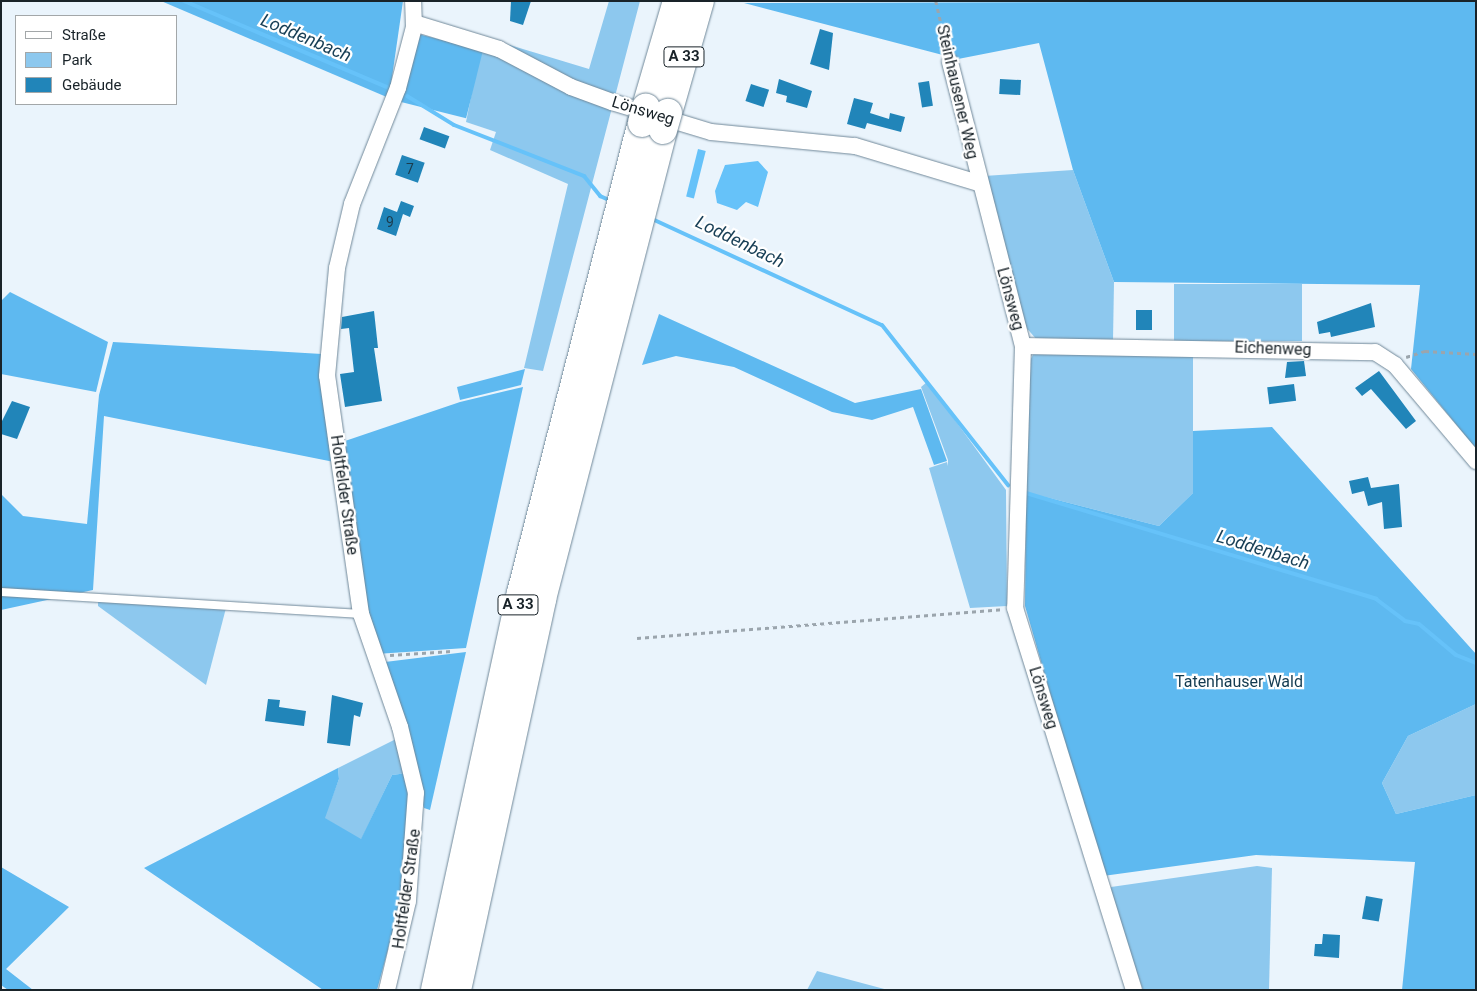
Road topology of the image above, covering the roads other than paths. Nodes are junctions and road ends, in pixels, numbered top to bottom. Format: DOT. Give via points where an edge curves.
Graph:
graph roads {
  1 [pos="413,1"];
  2 [pos="677,1"];
  3 [pos="700,1"];
  4 [pos="414,23"];
  5 [pos="950,62"];
  6 [pos="655,118"];
  7 [pos="978,182"];
  8 [pos="624,227"];
  9 [pos="1023,346"];
  10 [pos="1476,461"];
  11 [pos="1,592"];
  12 [pos="361,614"];
  13 [pos="386,990"];
  14 [pos="435,990"];
  15 [pos="457,990"];
  16 [pos="1134,990"];
  1 -- 4 [label="street, Holtfelder Straße"];
  2 -- 6 [label="highway, A 33"];
  3 -- 6 [label="highway, A 33"];
  4 -- 7 [label="street, Lönsweg" via="499,49 604,99 711,132 855,146"];
  4 -- 12 [label="street, Holtfelder Straße" via="398,88 352,204 337,268 327,376"];
  5 -- 7 [label="street, Steinhausener Weg"];
  6 -- 8 [label="highway, A 33"];
  7 -- 9 [label="street, Lönsweg"];
  8 -- 14 [label="highway, A 33" via="521,593"];
  8 -- 15 [label="highway, A 33"];
  9 -- 10 [label="street, Eichenweg" via="1375,352 1394,365"];
  9 -- 16 [label="street, Lönsweg" via="1015,608"];
  11 -- 12 [label="lane"];
  12 -- 13 [label="street, Holtfelder Straße" via="416,793 408,901"];
}
